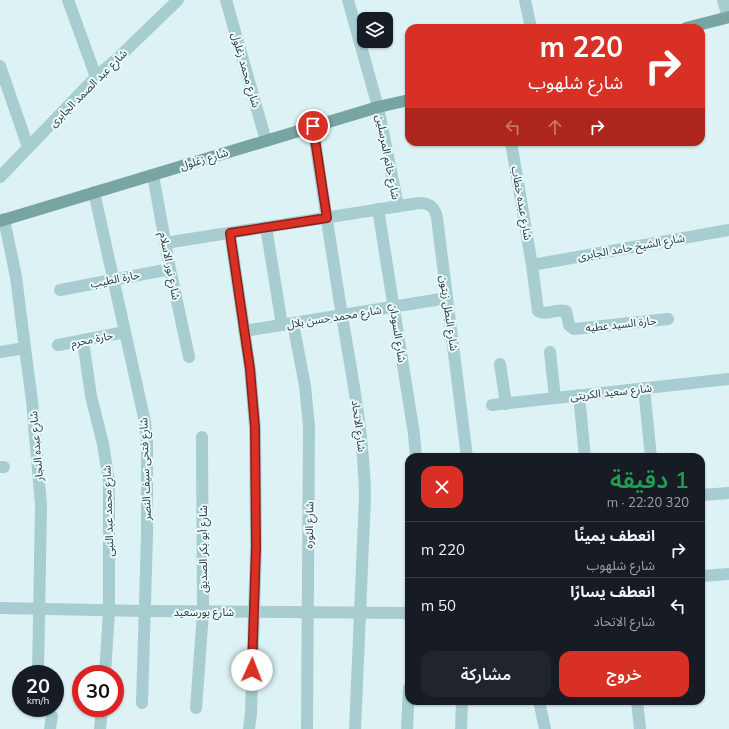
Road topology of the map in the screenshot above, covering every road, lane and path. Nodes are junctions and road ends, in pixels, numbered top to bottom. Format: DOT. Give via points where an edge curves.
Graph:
graph roads {
  1 [pos="68,0"];
  2 [pos="178,0"];
  3 [pos="226,0"];
  4 [pos="348,0"];
  5 [pos="525,0"];
  6 [pos="723,0"];
  7 [pos="729,17"];
  8 [pos="530,24"];
  9 [pos="702,24"];
  10 [pos="0,66"];
  11 [pos="96,77"];
  12 [pos="405,101"];
  13 [pos="378,107"];
  14 [pos="313,126"];
  15 [pos="266,141"];
  16 [pos="512,146"];
  17 [pos="28,147"];
  18 [pos="153,175"];
  19 [pos="0,177"];
  20 [pos="94,192"];
  21 [pos="398,206"];
  22 [pos="378,209"];
  23 [pos="327,218"];
  24 [pos="2,220"];
  25 [pos="266,227"];
  26 [pos="729,230"];
  27 [pos="230,233"];
  28 [pos="165,243"];
  29 [pos="532,265"];
  30 [pos="170,268"];
  31 [pos="114,279"];
  32 [pos="60,290"];
  33 [pos="447,298"];
  34 [pos="394,307"];
  35 [pos="342,315"];
  36 [pos="668,319"];
  37 [pos="288,324"];
  38 [pos="244,331"];
  39 [pos="125,332"];
  40 [pos="83,341"];
  41 [pos="58,346"];
  42 [pos="25,348"];
  43 [pos="0,352"];
  44 [pos="550,352"];
  45 [pos="189,357"];
  46 [pos="500,364"];
  47 [pos="729,379"];
  48 [pos="644,388"];
  49 [pos="579,395"];
  50 [pos="555,398"];
  51 [pos="506,404"];
  52 [pos="492,405"];
  53 [pos="202,437"];
  54 [pos="416,453"];
  55 [pos="466,453"];
  56 [pos="586,453"];
  57 [pos="651,453"];
  58 [pos="729,493"];
  59 [pos="705,495"];
  60 [pos="729,574"];
  61 [pos="705,576"];
  62 [pos="0,608"];
  63 [pos="39,609"];
  64 [pos="109,611"];
  65 [pos="145,611"];
  66 [pos="203,612"];
  67 [pos="254,612"];
  68 [pos="308,613"];
  69 [pos="360,613"];
  70 [pos="405,614"];
  71 [pos="38,665"];
  72 [pos="106,665"];
  73 [pos="142,703"];
  74 [pos="408,705"];
  75 [pos="462,705"];
  76 [pos="540,705"];
  77 [pos="638,705"];
  78 [pos="196,708"];
  79 [pos="52,717"];
  80 [pos="101,717"];
  81 [pos="50,729"];
  82 [pos="100,729"];
  83 [pos="249,729"];
  84 [pos="307,729"];
  85 [pos="355,729"];
  86 [pos="407,729"];
  87 [pos="461,729"];
  88 [pos="545,729"];
  89 [pos="640,729"];
  1 -- 11 [label="street"];
  2 -- 11 [label="street, شارع عبد الصمد الجابرى"];
  3 -- 15 [label="street, شارع محمد زغلول"];
  4 -- 13 [label="street, شارع خاتم المرسلين"];
  5 -- 8 [label="street"];
  6 -- 7 [label="street"];
  7 -- 9 [label="street"];
  10 -- 17 [label="street"];
  11 -- 17 [label="street, شارع عبد الصمد الجابرى"];
  12 -- 13 [label="street, شارع زغلول"];
  13 -- 14 [label="street, شارع زغلول"];
  13 -- 21 [label="street, شارع خاتم المرسلين"];
  14 -- 15 [label="street, شارع زغلول"];
  14 -- 23 [label="street, شارع الاتحاد"];
  15 -- 18 [label="street, شارع زغلول"];
  16 -- 29 [label="street, شارع عبده خطاب"];
  17 -- 19 [label="street, شارع عبد الصمد الجابرى"];
  18 -- 20 [label="street, شارع زغلول"];
  18 -- 28 [label="street, شارع نور الاسلام"];
  20 -- 24 [label="street, شارع زغلول"];
  20 -- 31 [label="street, شارع فتحى سيف النصر"];
  21 -- 22 [label="street, شارع البطل زيتون"];
  21 -- 33 [label="street, شارع البطل زيتون" via="426,203 436,211"];
  22 -- 23 [label="street, شارع البطل زيتون"];
  22 -- 34 [label="street, شارع السودان"];
  23 -- 25 [label="street, شارع البطل زيتون"];
  23 -- 35 [label="street, شارع الاتحاد"];
  24 -- 42 [label="street, شارع عبده النجار" via="16,276"];
  25 -- 27 [label="street, شارع البطل زيتون"];
  25 -- 37 [label="street, شارع الثوره"];
  26 -- 29 [label="street, شارع الشيخ حامد الجابرى"];
  27 -- 28 [label="street, شارع البطل زيتون"];
  27 -- 38 [label="street"];
  28 -- 30 [label="street, شارع نور الاسلام"];
  29 -- 36 [label="street, حارة السيد عطيه" via="538,311 566,311 569,326 574,329"];
  30 -- 31 [label="street, حارة الطيب"];
  30 -- 45 [label="street, شارع نور الاسلام"];
  31 -- 32 [label="street, حارة الطيب"];
  31 -- 39 [label="street, شارع فتحى سيف النصر"];
  33 -- 34 [label="street, شارع محمد حسن بلال"];
  33 -- 55 [label="street, شارع البطل زيتون"];
  34 -- 35 [label="street, شارع محمد حسن بلال"];
  34 -- 54 [label="street, شارع السودان"];
  35 -- 37 [label="street, شارع محمد حسن بلال"];
  35 -- 69 [label="street, شارع الاتحاد" via="365,471"];
  37 -- 38 [label="street, شارع محمد حسن بلال"];
  37 -- 68 [label="street, شارع الثوره" via="305,386 309,427"];
  38 -- 67 [label="street" via="255,427"];
  39 -- 40 [label="street, حارة محرم"];
  39 -- 65 [label="street, شارع فتحى سيف النصر" via="143,407 147,442"];
  40 -- 41 [label="street, حارة محرم"];
  40 -- 64 [label="street, شارع محمد عبد النبى" via="91,396 108,468"];
  42 -- 43 [label="street"];
  42 -- 63 [label="street, شارع عبده النجار" via="41,505"];
  44 -- 50 [label="street"];
  46 -- 51 [label="street" via="498,383"];
  47 -- 48 [label="street, شارع سعيد الكريتى"];
  48 -- 49 [label="street, شارع سعيد الكريتى"];
  48 -- 57 [label="street"];
  49 -- 50 [label="street, شارع سعيد الكريتى"];
  49 -- 56 [label="street"];
  50 -- 51 [label="street, شارع سعيد الكريتى"];
  51 -- 52 [label="street, شارع سعيد الكريتى"];
  53 -- 66 [label="street, شارع أبو بكر الصديق"];
  58 -- 59 [label="street"];
  60 -- 61 [label="street"];
  62 -- 63 [label="street, شارع بورسعيد"];
  63 -- 64 [label="street, شارع بورسعيد"];
  63 -- 71 [label="street, شارع عبده النجار"];
  64 -- 65 [label="street, شارع بورسعيد"];
  64 -- 72 [label="street, شارع محمد عبد النبى"];
  65 -- 66 [label="street, شارع بورسعيد"];
  65 -- 73 [label="street, شارع فتحى سيف النصر"];
  66 -- 67 [label="street, شارع بورسعيد"];
  66 -- 78 [label="street, شارع أبو بكر الصديق"];
  67 -- 68 [label="street, شارع بورسعيد"];
  67 -- 83 [label="street"];
  68 -- 69 [label="street, شارع بورسعيد"];
  68 -- 84 [label="street, شارع الثوره"];
  69 -- 70 [label="street, شارع بورسعيد"];
  69 -- 85 [label="street, شارع الاتحاد"];
  74 -- 86 [label="street"];
  75 -- 87 [label="street"];
  76 -- 88 [label="street"];
  77 -- 89 [label="street"];
  79 -- 81 [label="street"];
  80 -- 82 [label="street"];
}
